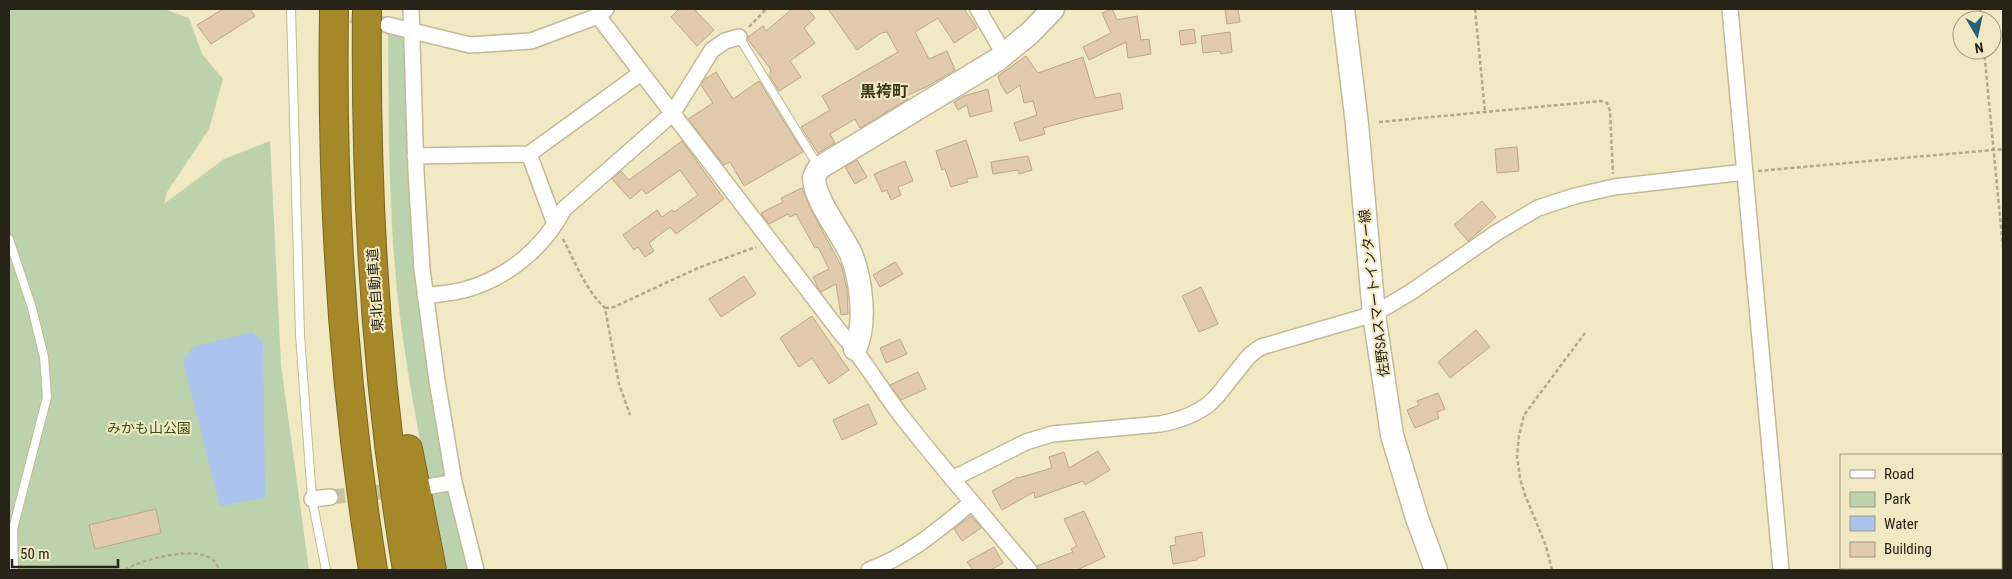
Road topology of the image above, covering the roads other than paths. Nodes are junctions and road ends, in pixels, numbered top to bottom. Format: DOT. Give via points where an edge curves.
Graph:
graph roads {
  1 [pos="291,9"];
  2 [pos="334,9"];
  3 [pos="367,9"];
  4 [pos="411,9"];
  5 [pos="978,9"];
  6 [pos="1053,9"];
  7 [pos="1343,9"];
  8 [pos="1730,9"];
  9 [pos="602,12"];
  10 [pos="388,25"];
  11 [pos="411,31"];
  12 [pos="739,37"];
  13 [pos="1004,54"];
  14 [pos="641,73"];
  15 [pos="672,114"];
  16 [pos="529,154"];
  17 [pos="415,156"];
  18 [pos="819,168"];
  19 [pos="1744,172"];
  20 [pos="556,224"];
  21 [pos="9,239"];
  22 [pos="374,281"];
  23 [pos="425,296"];
  24 [pos="1374,314"];
  25 [pos="855,349"];
  26 [pos="952,479"];
  27 [pos="454,482"];
  28 [pos="427,487"];
  29 [pos="330,497"];
  30 [pos="312,500"];
  31 [pos="972,502"];
  32 [pos="14,570"];
  33 [pos="326,570"];
  34 [pos="373,570"];
  35 [pos="407,570"];
  36 [pos="432,570"];
  37 [pos="476,570"];
  38 [pos="869,570"];
  39 [pos="1029,570"];
  40 [pos="1436,570"];
  41 [pos="1781,570"];
  1 -- 30 [label="lane" via="300,334"];
  2 -- 34 [label="highway" via="334,134 341,287 360,483"];
  3 -- 22 [label="highway, 東北自動車道" via="367,135"];
  4 -- 11 [label="street"];
  5 -- 13 [label="street"];
  6 -- 13 [label="main road"];
  7 -- 24 [label="main road, 佐野SAスマートインター線"];
  8 -- 19 [label="street"];
  9 -- 11 [label="street" via="531,41 470,45"];
  9 -- 14 [label="street"];
  10 -- 11 [label="street"];
  11 -- 17 [label="street"];
  12 -- 15 [label="street" via="712,50"];
  12 -- 18 [label="lane"];
  13 -- 18 [label="main road"];
  14 -- 15 [label="street"];
  14 -- 16 [label="street"];
  15 -- 20 [label="street" via="585,189 564,209"];
  15 -- 25 [label="street"];
  16 -- 17 [label="street"];
  16 -- 20 [label="street"];
  17 -- 23 [label="street"];
  18 -- 25 [label="main road" via="814,176 815,188 851,254 858,280 860,339"];
  19 -- 24 [label="street" via="1614,187 1538,208"];
  19 -- 41 [label="street"];
  20 -- 23 [label="street" via="523,262 500,276 463,290"];
  21 -- 32 [label="lane" via="44,357 47,398 13,528"];
  22 -- 35 [label="highway, 東北自動車道" via="380,366"];
  22 -- 36 [label="highway" via="394,364 412,478"];
  23 -- 27 [label="street"];
  24 -- 26 [label="street" via="1261,347 1248,355 1210,403 1176,421 1136,428 1052,434 1026,442"];
  24 -- 40 [label="main road, 佐野SAスマートインター線" via="1392,435"];
  25 -- 26 [label="street" via="901,415"];
  26 -- 31 [label="street"];
  27 -- 28 [label="street"];
  27 -- 37 [label="street"];
  29 -- 30 [label="street"];
  30 -- 33 [label="lane"];
  31 -- 38 [label="street" via="913,550"];
  31 -- 39 [label="street"];
}
